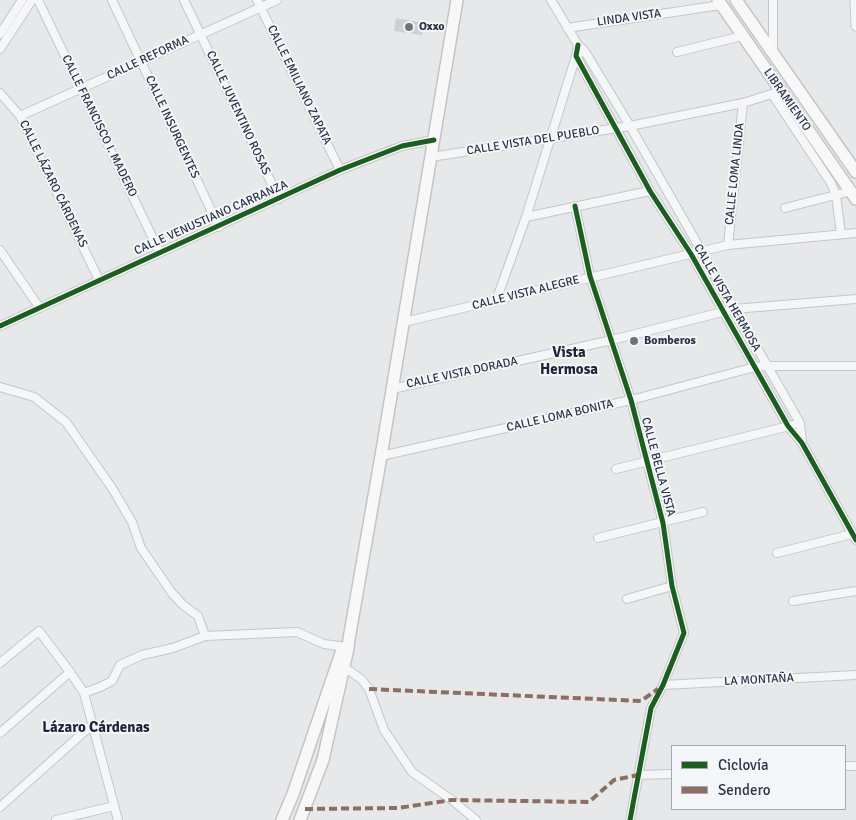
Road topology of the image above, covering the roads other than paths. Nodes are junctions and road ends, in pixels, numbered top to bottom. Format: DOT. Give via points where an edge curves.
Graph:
graph roads {
  1 [pos="22,0"];
  2 [pos="32,0"];
  3 [pos="38,0"];
  4 [pos="112,0"];
  5 [pos="184,0"];
  6 [pos="278,0"];
  7 [pos="457,0"];
  8 [pos="551,0"];
  9 [pos="736,0"];
  10 [pos="774,0"];
  11 [pos="855,0"];
  12 [pos="720,2"];
  13 [pos="259,4"];
  14 [pos="856,26"];
  15 [pos="567,28"];
  16 [pos="0,34"];
  17 [pos="200,34"];
  18 [pos="742,36"];
  19 [pos="581,47"];
  20 [pos="0,49"];
  21 [pos="676,52"];
  22 [pos="773,53"];
  23 [pos="576,56"];
  24 [pos="141,61"];
  25 [pos="81,88"];
  26 [pos="0,93"];
  27 [pos="776,93"];
  28 [pos="743,103"];
  29 [pos="20,116"];
  30 [pos="630,126"];
  31 [pos="614,128"];
  32 [pos="550,139"];
  33 [pos="434,140"];
  34 [pos="431,157"];
  35 [pos="340,170"];
  36 [pos="856,172"];
  37 [pos="650,191"];
  38 [pos="836,195"];
  39 [pos="853,195"];
  40 [pos="279,199"];
  41 [pos="575,206"];
  42 [pos="785,208"];
  43 [pos="526,217"];
  44 [pos="220,227"];
  45 [pos="856,233"];
  46 [pos="842,234"];
  47 [pos="728,245"];
  48 [pos="701,251"];
  49 [pos="1,253"];
  50 [pos="160,253"];
  51 [pos="691,254"];
  52 [pos="590,276"];
  53 [pos="98,280"];
  54 [pos="856,299"];
  55 [pos="496,301"];
  56 [pos="39,307"];
  57 [pos="734,309"];
  58 [pos="723,312"];
  59 [pos="404,322"];
  60 [pos="0,326"];
  61 [pos="612,340"];
  62 [pos="766,366"];
  63 [pos="856,366"];
  64 [pos="755,367"];
  65 [pos="0,387"];
  66 [pos="392,389"];
  67 [pos="631,400"];
  68 [pos="800,423"];
  69 [pos="788,426"];
  70 [pos="802,443"];
  71 [pos="381,456"];
  72 [pos="646,461"];
  73 [pos="616,469"];
  74 [pos="704,512"];
  75 [pos="663,523"];
  76 [pos="854,537"];
  77 [pos="598,538"];
  78 [pos="777,553"];
  79 [pos="672,586"];
  80 [pos="856,590"];
  81 [pos="627,599"];
  82 [pos="793,600"];
  83 [pos="204,636"];
  84 [pos="347,645"];
  85 [pos="0,663"];
  86 [pos="344,667"];
  87 [pos="70,672"];
  88 [pos="856,675"];
  89 [pos="663,685"];
  90 [pos="84,693"];
  91 [pos="93,724"];
  92 [pos="0,733"];
  93 [pos="671,774"];
  94 [pos="638,775"];
  95 [pos="114,806"];
  96 [pos="0,807"];
  97 [pos="56,820"];
  98 [pos="118,820"];
  99 [pos="282,820"];
  100 [pos="300,820"];
  101 [pos="476,820"];
  102 [pos="630,820"];
  1 -- 16 [label="street"];
  2 -- 20 [label="street"];
  3 -- 25 [label="street, CALLE FRANCISCO I. MADERO"];
  4 -- 24 [label="street, CALLE INSURGENTES"];
  5 -- 17 [label="street, CALLE JUVENTINO ROSAS"];
  6 -- 13 [label="street, CALLE REFORMA"];
  7 -- 33 [label="main road"];
  8 -- 15 [label="street, CALLE VISTA HERMOSA"];
  9 -- 22 [label="main road, LIBRAMIENTO"];
  10 -- 22 [label="street"];
  11 -- 14 [label="street"];
  12 -- 15 [label="street, LINDA VISTA"];
  12 -- 18 [label="main road, LIBRAMIENTO"];
  13 -- 17 [label="street, CALLE REFORMA"];
  13 -- 35 [label="street, CALLE EMILIANO ZAPATA"];
  15 -- 19 [label="street, CALLE VISTA HERMOSA"];
  17 -- 24 [label="street, CALLE REFORMA"];
  17 -- 40 [label="street, CALLE JUVENTINO ROSAS"];
  18 -- 21 [label="street"];
  18 -- 27 [label="main road, LIBRAMIENTO"];
  19 -- 23 [label="street"];
  19 -- 30 [label="street, CALLE VISTA HERMOSA"];
  22 -- 36 [label="main road, LIBRAMIENTO"];
  23 -- 31 [label="street, CALLE VISTA HERMOSA"];
  23 -- 32 [label="street"];
  24 -- 25 [label="street, CALLE REFORMA"];
  24 -- 44 [label="street, CALLE INSURGENTES"];
  25 -- 29 [label="street, CALLE REFORMA"];
  25 -- 50 [label="street, CALLE FRANCISCO I. MADERO"];
  26 -- 29 [label="street, CALLE LÁZARO CÁRDENAS"];
  27 -- 28 [label="street, CALLE VISTA DEL PUEBLO"];
  27 -- 38 [label="street"];
  27 -- 39 [label="main road, LIBRAMIENTO"];
  28 -- 30 [label="street, CALLE VISTA DEL PUEBLO"];
  28 -- 47 [label="street, CALLE LOMA LINDA"];
  29 -- 53 [label="street, CALLE LÁZARO CÁRDENAS"];
  30 -- 31 [label="street, CALLE VISTA DEL PUEBLO"];
  30 -- 48 [label="street, CALLE VISTA HERMOSA"];
  31 -- 32 [label="street, CALLE VISTA DEL PUEBLO"];
  31 -- 37 [label="street, CALLE VISTA HERMOSA"];
  32 -- 34 [label="street, CALLE VISTA DEL PUEBLO"];
  32 -- 43 [label="street"];
  33 -- 34 [label="main road"];
  33 -- 35 [label="street, CALLE VENUSTIANO CARRANZA" via="402,146"];
  34 -- 59 [label="main road"];
  35 -- 40 [label="street, CALLE VENUSTIANO CARRANZA"];
  37 -- 41 [label="street"];
  37 -- 51 [label="street, CALLE VISTA HERMOSA"];
  38 -- 39 [label="street"];
  38 -- 42 [label="street"];
  38 -- 46 [label="street"];
  40 -- 44 [label="street, CALLE VENUSTIANO CARRANZA"];
  41 -- 43 [label="street"];
  41 -- 52 [label="street, CALLE BELLA VISTA"];
  43 -- 55 [label="street"];
  44 -- 50 [label="street, CALLE VENUSTIANO CARRANZA"];
  45 -- 46 [label="street, CALLE VISTA ALEGRE"];
  46 -- 47 [label="street, CALLE VISTA ALEGRE"];
  47 -- 48 [label="street, CALLE VISTA ALEGRE"];
  48 -- 51 [label="street, CALLE VISTA ALEGRE"];
  48 -- 57 [label="street, CALLE VISTA HERMOSA"];
  49 -- 56 [label="street"];
  50 -- 53 [label="street, CALLE VENUSTIANO CARRANZA"];
  51 -- 52 [label="street, CALLE VISTA ALEGRE"];
  51 -- 58 [label="street, CALLE VISTA HERMOSA"];
  52 -- 55 [label="street, CALLE VISTA ALEGRE"];
  52 -- 61 [label="street, CALLE BELLA VISTA"];
  53 -- 56 [label="street, CALLE VENUSTIANO CARRANZA"];
  54 -- 57 [label="street, CALLE VISTA DORADA"];
  55 -- 59 [label="street, CALLE VISTA ALEGRE"];
  56 -- 60 [label="street, CALLE VENUSTIANO CARRANZA"];
  57 -- 58 [label="street, CALLE VISTA DORADA"];
  57 -- 62 [label="street, CALLE VISTA HERMOSA"];
  58 -- 61 [label="street, CALLE VISTA DORADA"];
  58 -- 64 [label="street, CALLE VISTA HERMOSA"];
  59 -- 66 [label="main road"];
  61 -- 66 [label="street, CALLE VISTA DORADA"];
  61 -- 67 [label="street, CALLE BELLA VISTA"];
  62 -- 63 [label="street, CALLE LOMA BONITA"];
  62 -- 64 [label="street, CALLE LOMA BONITA"];
  62 -- 68 [label="street, CALLE VISTA HERMOSA"];
  64 -- 67 [label="street, CALLE LOMA BONITA"];
  64 -- 69 [label="street, CALLE VISTA HERMOSA"];
  65 -- 83 [label="street" via="34,397 66,422 112,488 132,522 141,548 172,593 198,616"];
  66 -- 71 [label="main road"];
  67 -- 71 [label="street, CALLE LOMA BONITA"];
  67 -- 72 [label="street, CALLE BELLA VISTA"];
  68 -- 69 [label="street"];
  68 -- 70 [label="street, CALLE VISTA HERMOSA"];
  69 -- 70 [label="street, CALLE VISTA HERMOSA"];
  69 -- 72 [label="street"];
  70 -- 76 [label="street, CALLE VISTA HERMOSA"];
  71 -- 84 [label="main road"];
  72 -- 73 [label="street"];
  72 -- 75 [label="street, CALLE BELLA VISTA"];
  74 -- 75 [label="street"];
  75 -- 77 [label="street"];
  75 -- 79 [label="street, CALLE BELLA VISTA"];
  76 -- 78 [label="street"];
  79 -- 81 [label="street"];
  79 -- 89 [label="street, CALLE BELLA VISTA" via="684,633"];
  80 -- 82 [label="street"];
  83 -- 84 [label="street" via="297,632 324,644"];
  83 -- 90 [label="street" via="120,665 112,681"];
  84 -- 86 [label="main road"];
  84 -- 99 [label="main road"];
  85 -- 87 [label="street" via="39,631"];
  86 -- 100 [label="main road" via="323,760"];
  86 -- 101 [label="street" via="361,678 369,689 384,730 412,772"];
  87 -- 90 [label="street"];
  87 -- 92 [label="street"];
  88 -- 89 [label="street, LA MONTAÑA"];
  89 -- 94 [label="street, CALLE BELLA VISTA" via="651,708"];
  90 -- 91 [label="street"];
  91 -- 95 [label="street"];
  91 -- 96 [label="street"];
  93 -- 94 [label="street"];
  94 -- 102 [label="street, CALLE BELLA VISTA"];
  95 -- 97 [label="street"];
  95 -- 98 [label="street"];
}
